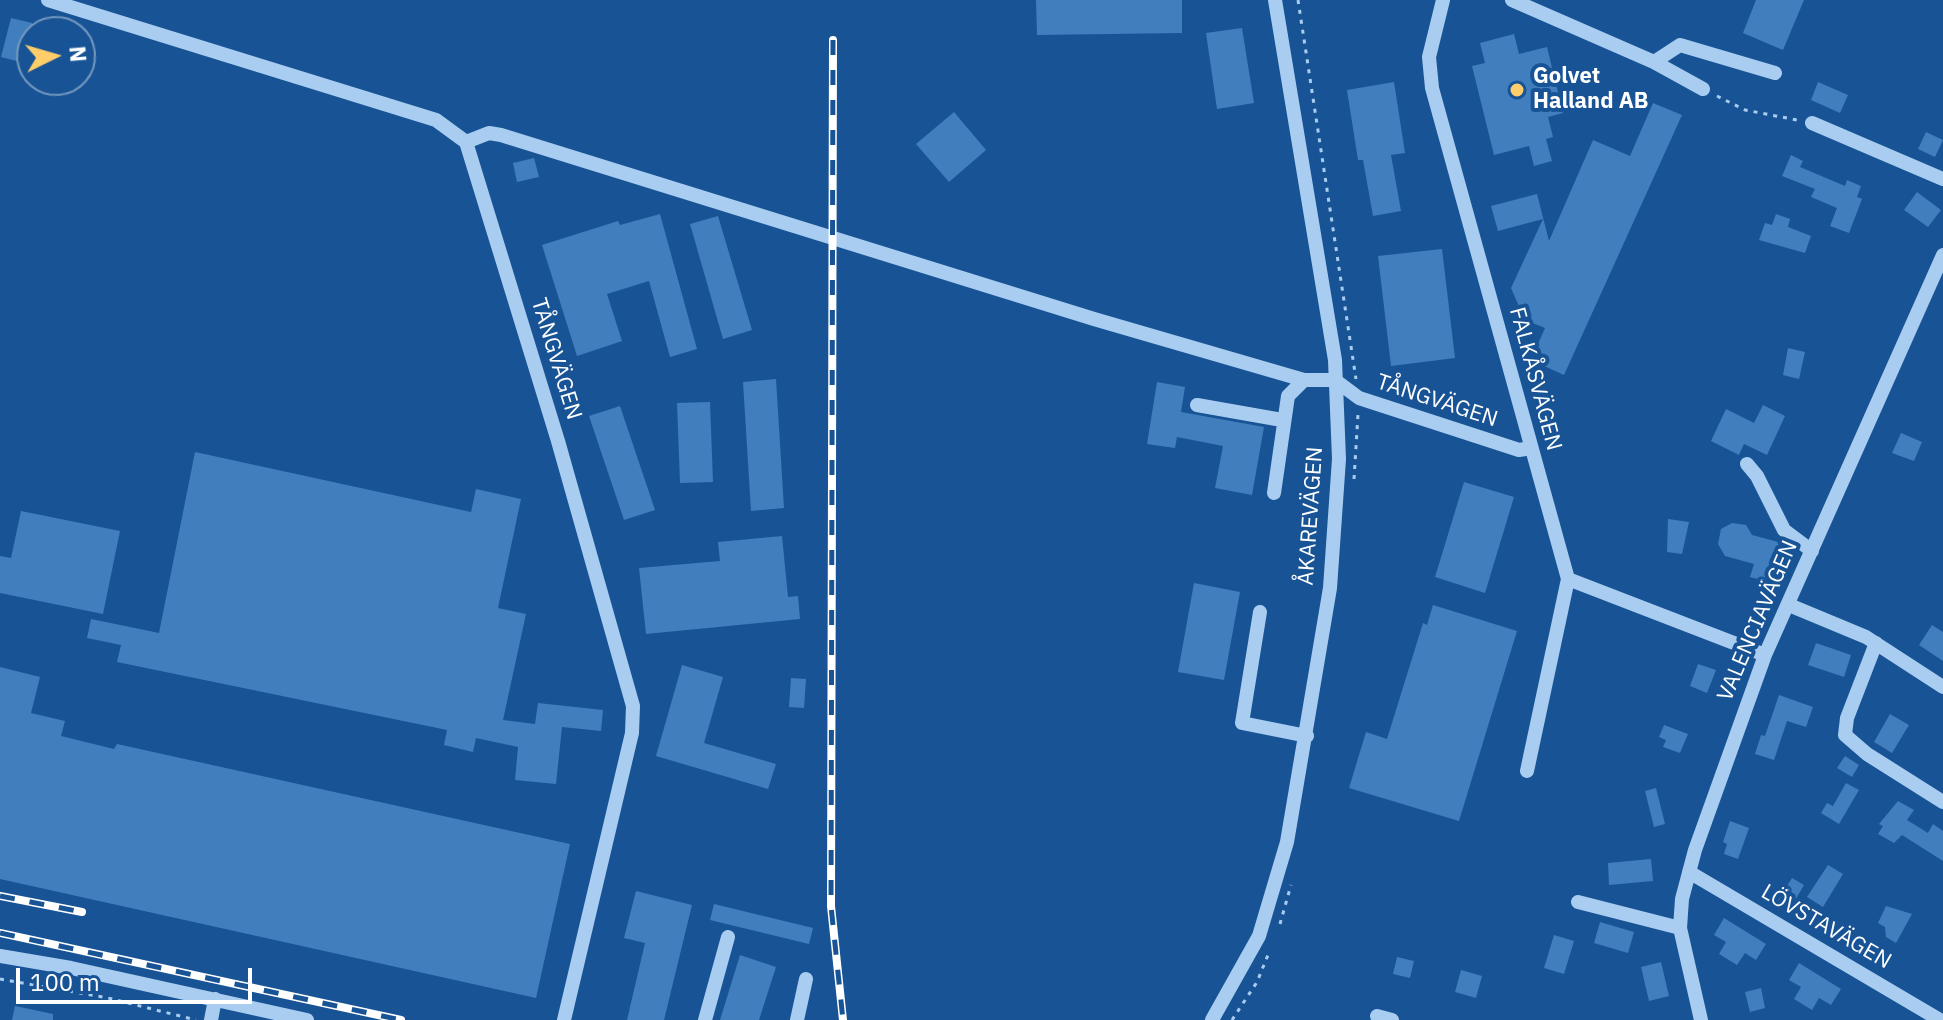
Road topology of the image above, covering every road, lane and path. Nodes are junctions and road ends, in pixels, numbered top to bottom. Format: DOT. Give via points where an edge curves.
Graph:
graph roads {
  1 [pos="48,0"];
  2 [pos="1275,0"];
  3 [pos="1443,0"];
  4 [pos="1512,0"];
  5 [pos="1654,62"];
  6 [pos="1775,73"];
  7 [pos="1703,89"];
  8 [pos="1812,123"];
  9 [pos="466,142"];
  10 [pos="1943,179"];
  11 [pos="1943,255"];
  12 [pos="1304,380"];
  13 [pos="1335,380"];
  14 [pos="1197,405"];
  15 [pos="1282,420"];
  16 [pos="1531,448"];
  17 [pos="1747,464"];
  18 [pos="1274,493"];
  19 [pos="1812,551"];
  20 [pos="1568,579"];
  21 [pos="1789,605"];
  22 [pos="1260,612"];
  23 [pos="1876,643"];
  24 [pos="1765,655"];
  25 [pos="1943,687"];
  26 [pos="1307,736"];
  27 [pos="1527,771"];
  28 [pos="1943,802"];
  29 [pos="1689,872"];
  30 [pos="1578,902"];
  31 [pos="1680,928"];
  32 [pos="728,937"];
  33 [pos="0,956"];
  34 [pos="0,979"];
  35 [pos="806,979"];
  36 [pos="215,999"];
  37 [pos="1377,1016"];
  38 [pos="197,1020"];
  39 [pos="211,1020"];
  40 [pos="307,1020"];
  41 [pos="564,1020"];
  42 [pos="705,1020"];
  43 [pos="797,1020"];
  44 [pos="1212,1020"];
  45 [pos="1392,1020"];
  46 [pos="1701,1020"];
  47 [pos="1940,1020"];
  1 -- 9 [label="street" via="436,120"];
  2 -- 13 [label="street, ÅKAREVÄGEN"];
  3 -- 16 [label="street, FALKÅSVÄGEN" via="1429,57 1432,88"];
  4 -- 5 [label="street"];
  5 -- 6 [label="street" via="1680,45"];
  5 -- 7 [label="street"];
  7 -- 8 [label="path" via="1745,110"];
  8 -- 10 [label="street"];
  9 -- 12 [label="street" via="489,133 501,135"];
  9 -- 41 [label="street, TÅNGVÄGEN" via="633,706 632,733"];
  11 -- 19 [label="street, VALENCIAVÄGEN"];
  12 -- 13 [label="street"];
  12 -- 15 [label="street" via="1288,396"];
  13 -- 16 [label="street, TÅNGVÄGEN" via="1359,398 1519,450"];
  13 -- 26 [label="street, ÅKAREVÄGEN" via="1339,459 1330,588"];
  14 -- 15 [label="street"];
  15 -- 18 [label="street"];
  16 -- 20 [label="street, FALKÅSVÄGEN"];
  17 -- 19 [label="street" via="1784,530"];
  19 -- 21 [label="street, VALENCIAVÄGEN"];
  20 -- 24 [label="street"];
  20 -- 27 [label="street, FALKÅSVÄGEN"];
  21 -- 23 [label="street"];
  21 -- 24 [label="street, VALENCIAVÄGEN"];
  22 -- 26 [label="street" via="1242,723"];
  23 -- 25 [label="street"];
  23 -- 28 [label="street" via="1845,735"];
  24 -- 29 [label="street, VALENCIAVÄGEN"];
  26 -- 44 [label="street, ÅKAREVÄGEN" via="1287,842 1259,936"];
  29 -- 31 [label="street, VALENCIAVÄGEN"];
  29 -- 47 [label="street, LÖVSTAVÄGEN"];
  30 -- 31 [label="street"];
  31 -- 46 [label="street, VALENCIAVÄGEN"];
  32 -- 42 [label="street"];
  33 -- 36 [label="street"];
  34 -- 38 [label="path"];
  35 -- 43 [label="street"];
  36 -- 39 [label="street"];
  36 -- 40 [label="street"];
  37 -- 45 [label="street"];
}
